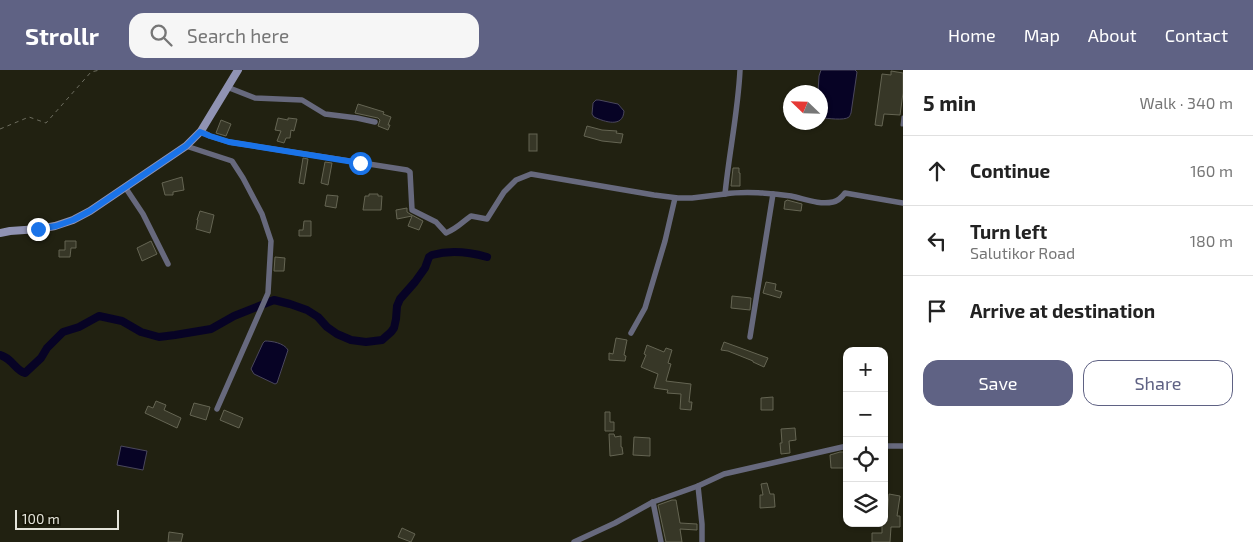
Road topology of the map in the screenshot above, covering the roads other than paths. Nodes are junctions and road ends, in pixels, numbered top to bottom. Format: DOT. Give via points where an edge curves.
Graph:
graph roads {
  1 [pos="238,70"];
  2 [pos="740,70"];
  3 [pos="227,87"];
  4 [pos="903,117"];
  5 [pos="375,122"];
  6 [pos="902,125"];
  7 [pos="200,132"];
  8 [pos="186,146"];
  9 [pos="125,187"];
  10 [pos="725,194"];
  11 [pos="773,194"];
  12 [pos="675,198"];
  13 [pos="903,203"];
  14 [pos="0,233"];
  15 [pos="168,264"];
  16 [pos="631,333"];
  17 [pos="750,337"];
  18 [pos="217,409"];
  19 [pos="888,446"];
  20 [pos="903,446"];
  21 [pos="843,447"];
  22 [pos="698,486"];
  23 [pos="653,502"];
  24 [pos="574,542"];
  25 [pos="661,542"];
  26 [pos="702,542"];
  1 -- 3 [label="main road"];
  2 -- 10 [label="street"];
  3 -- 5 [label="street" via="255,98 302,100 326,114"];
  3 -- 7 [label="main road"];
  4 -- 6 [label="lane"];
  7 -- 8 [label="main road"];
  7 -- 12 [label="street" via="229,142 406,170 410,172 412,210 436,222 446,233 471,216 487,219 504,192 516,180 531,174"];
  8 -- 9 [label="main road"];
  8 -- 18 [label="street" via="232,161 262,214 271,241 268,294"];
  9 -- 14 [label="main road" via="73,220 56,226"];
  9 -- 15 [label="street" via="143,214"];
  10 -- 11 [label="street"];
  10 -- 12 [label="street"];
  11 -- 13 [label="street" via="822,203 835,202 846,193"];
  11 -- 17 [label="street"];
  12 -- 16 [label="street" via="645,308"];
  19 -- 20 [label="street"];
  21 -- 22 [label="street" via="724,474"];
  22 -- 23 [label="street"];
  22 -- 26 [label="street"];
  23 -- 24 [label="street"];
  23 -- 25 [label="street"];
}
